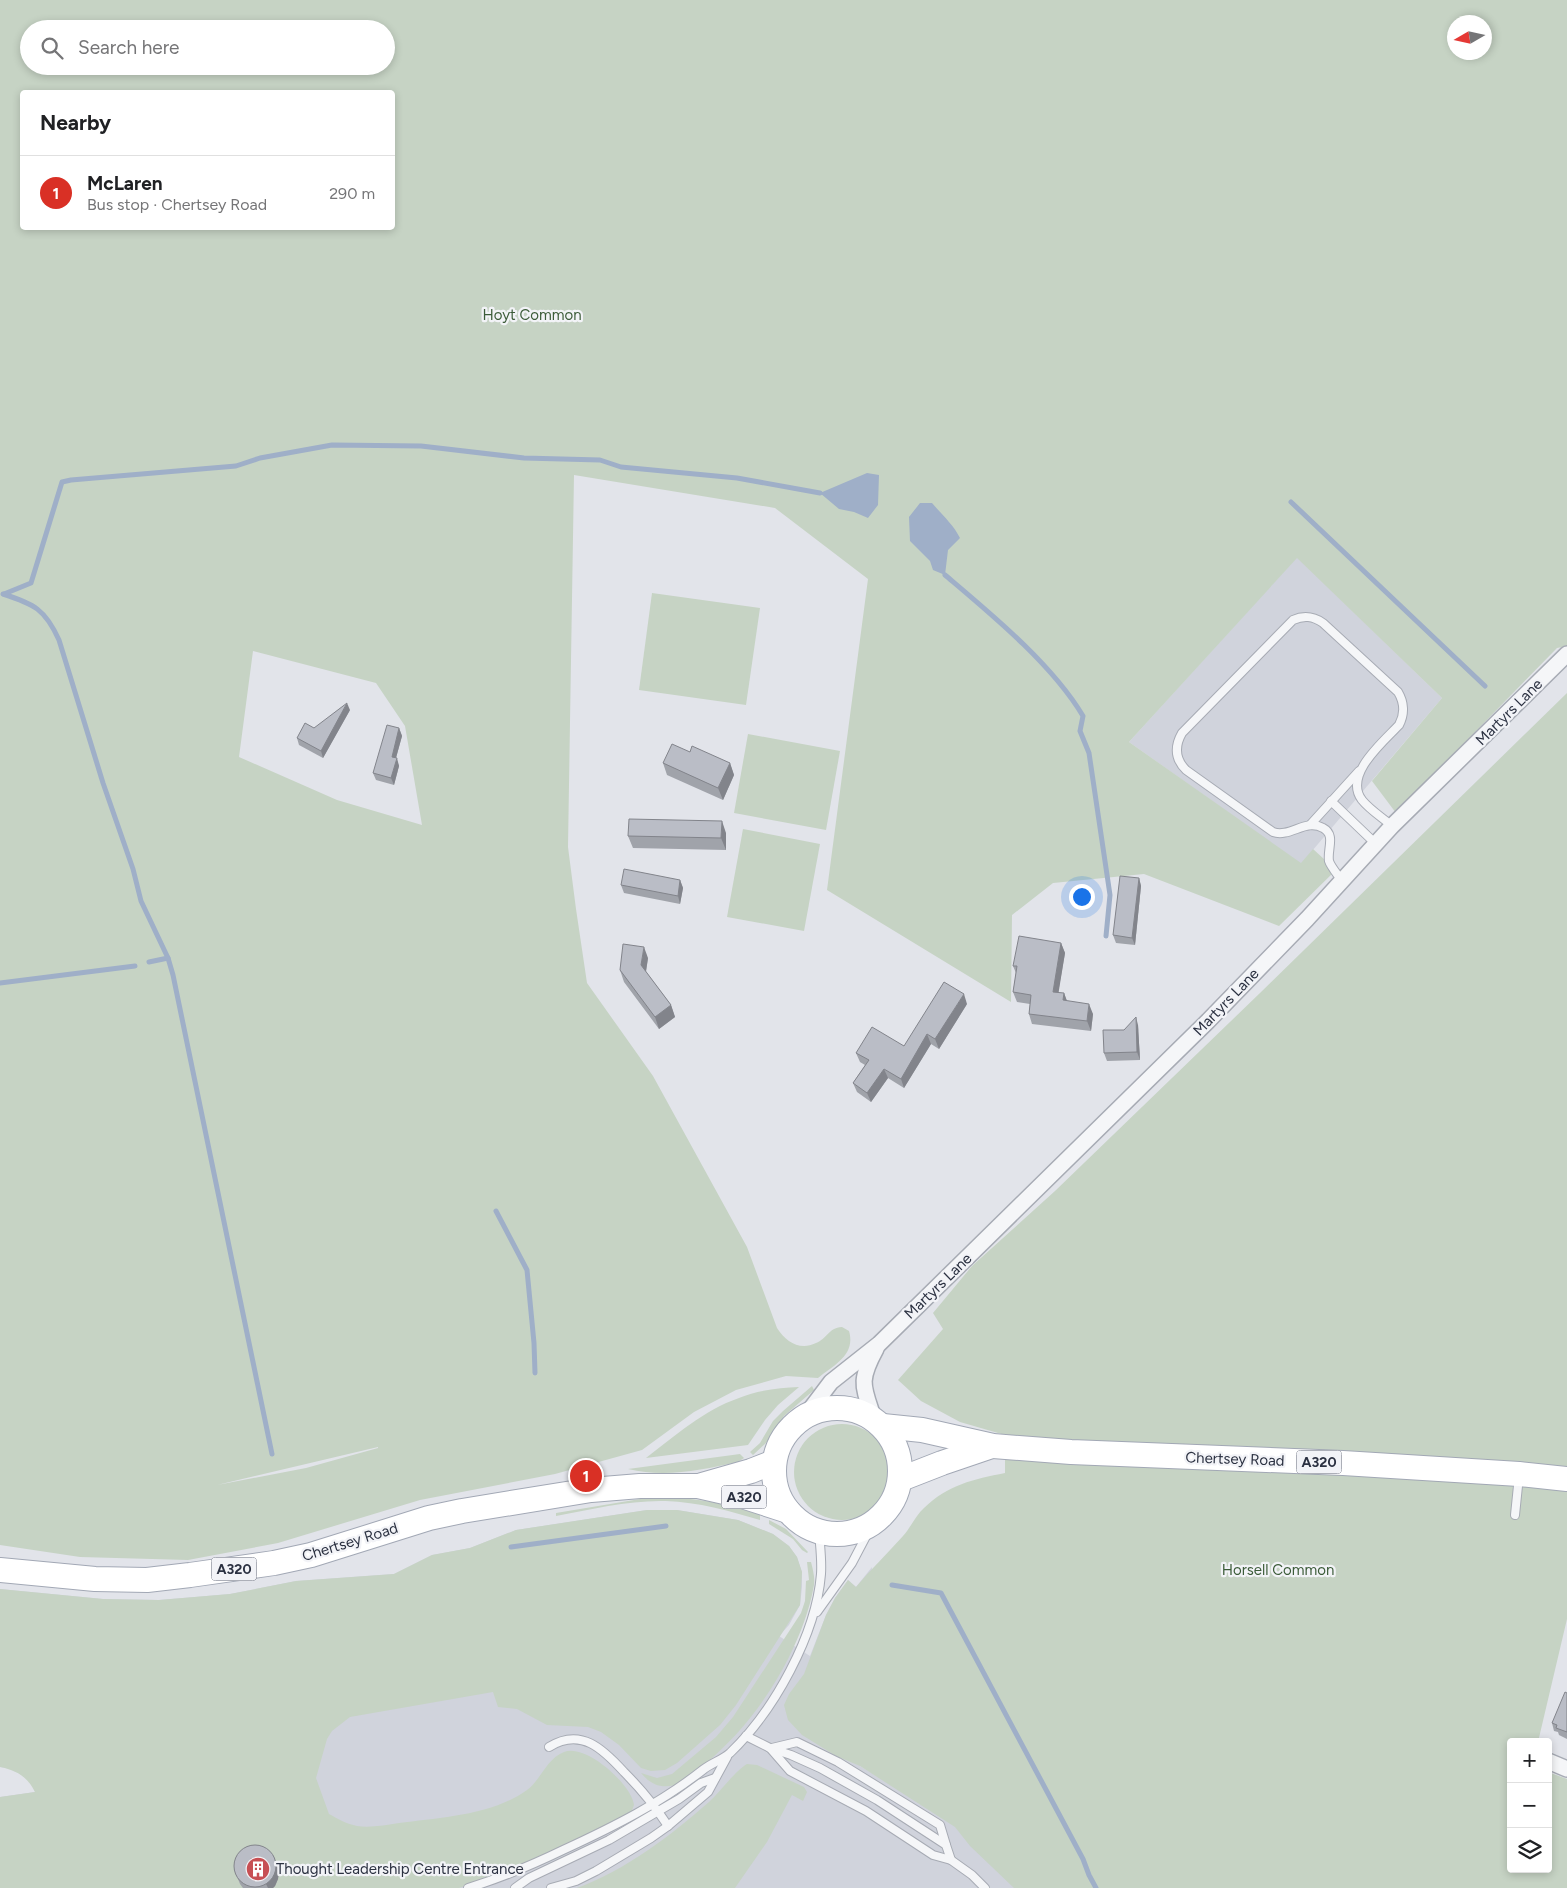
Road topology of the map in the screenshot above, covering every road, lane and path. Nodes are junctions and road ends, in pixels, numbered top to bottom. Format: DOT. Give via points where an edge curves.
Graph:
graph roads {
  1 [pos="1567,654"];
  2 [pos="1362,768"];
  3 [pos="1331,801"];
  4 [pos="1310,825"];
  5 [pos="1392,826"];
  6 [pos="1376,844"];
  7 [pos="1342,881"];
  8 [pos="879,1344"];
  9 [pos="806,1415"];
  10 [pos="879,1422"];
  11 [pos="993,1446"];
  12 [pos="774,1462"];
  13 [pos="1519,1474"];
  14 [pos="901,1479"];
  15 [pos="1567,1479"];
  16 [pos="698,1486"];
  17 [pos="788,1511"];
  18 [pos="1515,1514"];
  19 [pos="872,1525"];
  20 [pos="819,1532"];
  21 [pos="0,1570"];
  22 [pos="814,1615"];
  23 [pos="746,1736"];
  24 [pos="549,1747"];
  25 [pos="770,1748"];
  26 [pos="728,1755"];
  27 [pos="1552,1763"];
  28 [pos="1567,1769"];
  29 [pos="715,1778"];
  30 [pos="654,1804"];
  31 [pos="659,1811"];
  32 [pos="668,1826"];
  33 [pos="920,1827"];
  34 [pos="912,1840"];
  35 [pos="946,1845"];
  36 [pos="951,1860"];
  37 [pos="468,1888"];
  38 [pos="515,1888"];
  39 [pos="551,1888"];
  40 [pos="985,1888"];
  1 -- 5 [label="street, Martyrs Lane"];
  2 -- 3 [label="lane"];
  2 -- 4 [label="lane" via="1399,725 1403,700 1323,623 1311,617 1299,618 1287,625 1182,733 1176,751 1179,763 1186,770 1273,832 1287,833"];
  2 -- 5 [label="lane" via="1358,793"];
  3 -- 4 [label="lane"];
  3 -- 6 [label="lane"];
  4 -- 7 [label="lane" via="1326,829 1331,837 1329,861"];
  5 -- 6 [label="street, Martyrs Lane"];
  6 -- 7 [label="street, Martyrs Lane"];
  7 -- 8 [label="street, Martyrs Lane" via="1208,1021"];
  8 -- 9 [label="street, Martyrs Lane" via="831,1382"];
  8 -- 10 [label="street, Martyrs Lane" via="863,1384"];
  9 -- 10 [label="main road" via="826,1408 847,1407"];
  9 -- 12 [label="main road" via="790,1428 779,1445"];
  10 -- 11 [label="main road, Chertsey Road / A320"];
  10 -- 14 [label="main road" via="891,1436 900,1457"];
  11 -- 13 [label="main road, Chertsey Road / A320"];
  11 -- 14 [label="main road, Chertsey Road / A320"];
  12 -- 16 [label="main road, Chertsey Road"];
  12 -- 17 [label="main road" via="775,1486"];
  13 -- 15 [label="main road, Chertsey Road / A320"];
  13 -- 18 [label="lane"];
  14 -- 19 [label="main road" via="894,1500"];
  16 -- 17 [label="main road, Chertsey Road / A320"];
  16 -- 21 [label="main road, Chertsey Road / A320" via="591,1490 462,1511 429,1518 311,1555 190,1576 147,1580 94,1579"];
  17 -- 20 [label="main road" via="799,1522"];
  19 -- 20 [label="main road" via="840,1535"];
  19 -- 22 [label="lane" via="852,1563"];
  20 -- 22 [label="lane" via="821,1572"];
  22 -- 23 [label="lane" via="784,1681"];
  23 -- 25 [label="lane"];
  23 -- 26 [label="lane"];
  24 -- 30 [label="lane" via="558,1741 575,1739 597,1746"];
  25 -- 33 [label="lane" via="820,1768"];
  25 -- 34 [label="lane" via="790,1771"];
  25 -- 35 [label="lane" via="797,1742 838,1762 940,1825"];
  26 -- 29 [label="lane"];
  26 -- 30 [label="lane"];
  27 -- 28 [label="street"];
  29 -- 31 [label="lane"];
  29 -- 32 [label="lane" via="708,1792"];
  30 -- 31 [label="lane"];
  30 -- 37 [label="lane" via="532,1865"];
  31 -- 32 [label="lane"];
  31 -- 38 [label="lane"];
  32 -- 39 [label="lane" via="596,1871"];
  33 -- 34 [label="lane"];
  33 -- 35 [label="lane"];
  34 -- 36 [label="lane" via="934,1855"];
  35 -- 36 [label="lane"];
  36 -- 40 [label="lane"];
}
